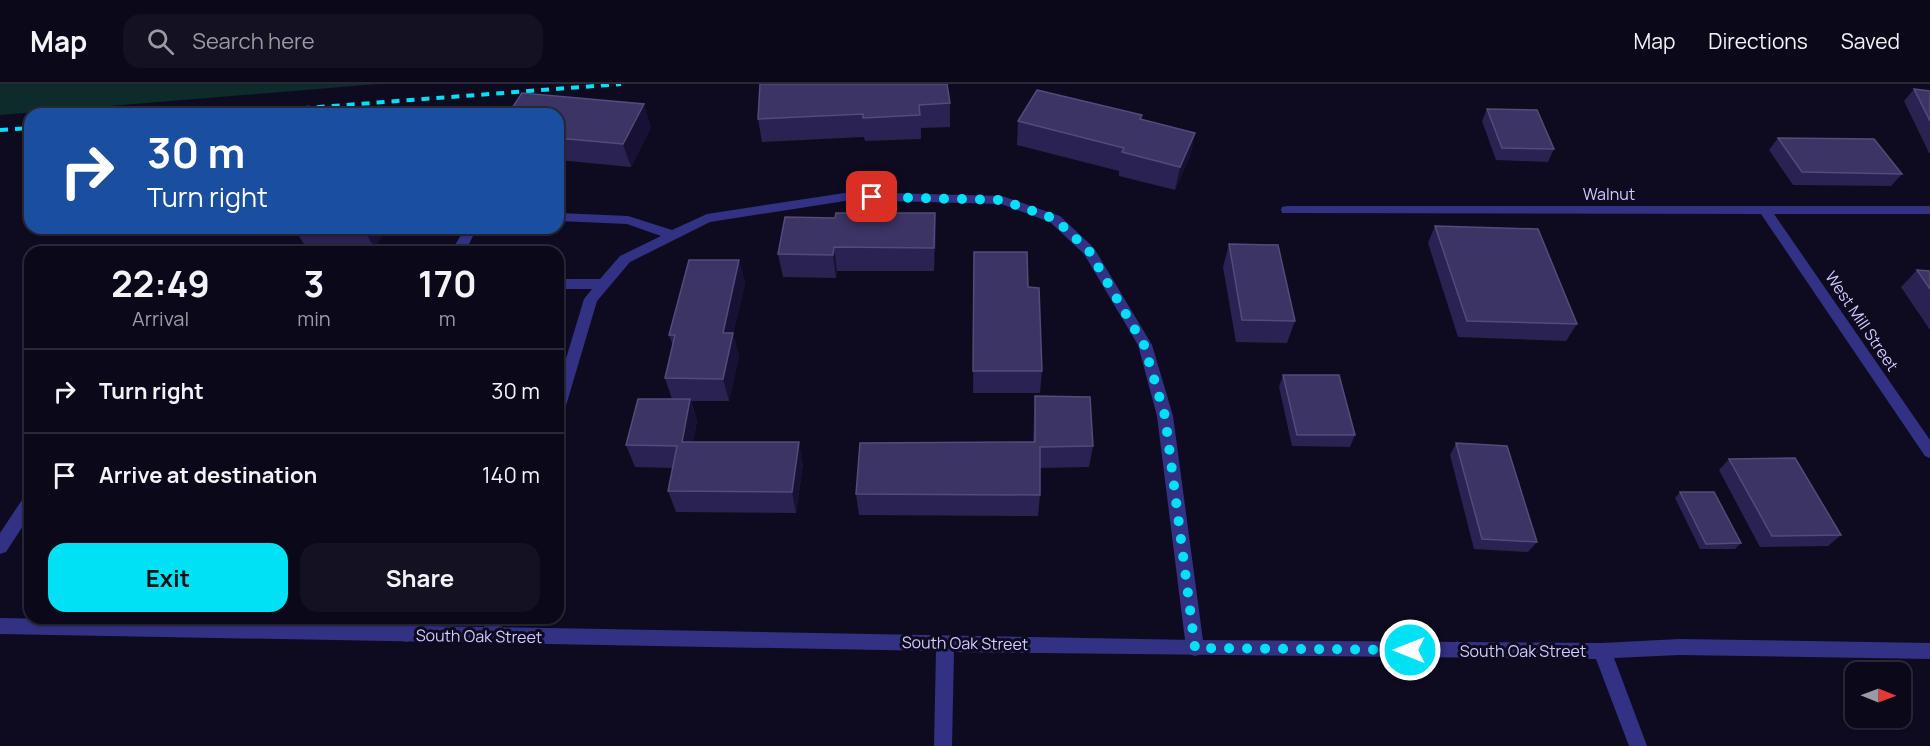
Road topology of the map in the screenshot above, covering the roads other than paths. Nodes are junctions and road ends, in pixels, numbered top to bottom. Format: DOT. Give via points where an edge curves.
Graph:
graph roads {
  1 [pos="1287,210"];
  2 [pos="1930,210"];
  3 [pos="1765,211"];
  4 [pos="564,217"];
  5 [pos="673,236"];
  6 [pos="564,284"];
  7 [pos="603,284"];
  8 [pos="564,389"];
  9 [pos="1930,452"];
  10 [pos="24,511"];
  11 [pos="0,547"];
  12 [pos="494,624"];
  13 [pos="409,626"];
  14 [pos="0,627"];
  15 [pos="490,636"];
  16 [pos="945,643"];
  17 [pos="1195,648"];
  18 [pos="1602,651"];
  19 [pos="1930,651"];
  20 [pos="943,746"];
  21 [pos="1638,746"];
  1 -- 3 [label="street, Walnut"];
  2 -- 3 [label="street, Walnut"];
  3 -- 9 [label="street, West Mill Street"];
  4 -- 5 [label="street" via="628,220"];
  5 -- 7 [label="street" via="624,260"];
  5 -- 17 [label="street" via="707,218 850,196 1002,200 1055,219 1089,251 1144,345 1165,416"];
  6 -- 7 [label="street"];
  7 -- 8 [label="street" via="591,299"];
  10 -- 11 [label="street"];
  12 -- 15 [label="street"];
  13 -- 14 [label="street, South Oak Street"];
  13 -- 15 [label="street, South Oak Street"];
  15 -- 16 [label="street, South Oak Street"];
  16 -- 17 [label="street, South Oak Street"];
  16 -- 20 [label="street"];
  17 -- 18 [label="street, South Oak Street"];
  18 -- 19 [label="street, South Oak Street" via="1679,647"];
  18 -- 21 [label="street"];
}
